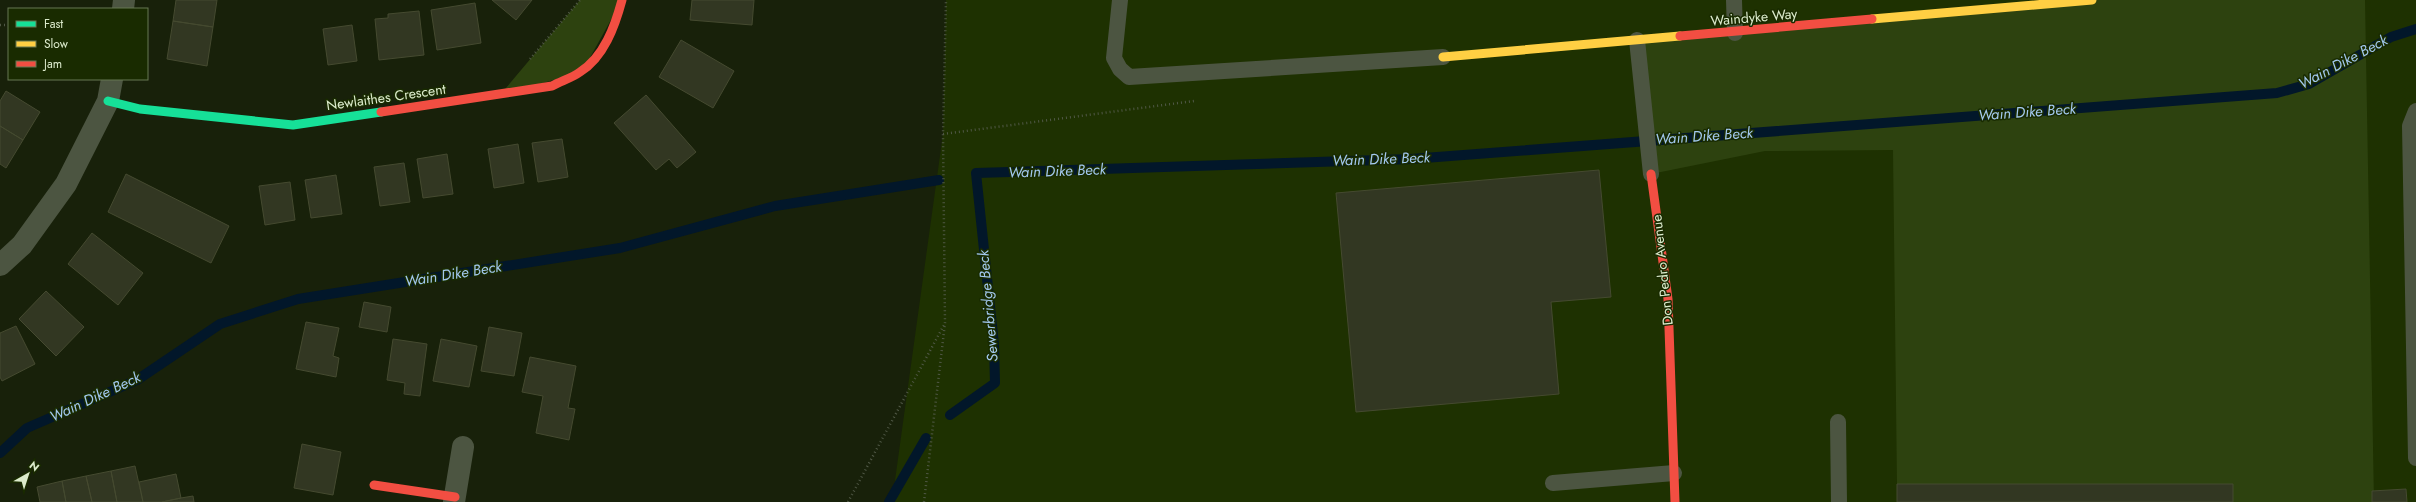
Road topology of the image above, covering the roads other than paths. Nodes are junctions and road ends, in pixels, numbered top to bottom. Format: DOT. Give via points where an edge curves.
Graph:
graph roads {
  1 [pos="622,0"];
  2 [pos="1120,0"];
  3 [pos="1734,0"];
  4 [pos="2092,0"];
  5 [pos="1735,33"];
  6 [pos="1637,40"];
  7 [pos="1443,57"];
  8 [pos="112,80"];
  9 [pos="108,102"];
  10 [pos="2416,111"];
  11 [pos="1651,174"];
  12 [pos="0,265"];
  13 [pos="1838,422"];
  14 [pos="463,447"];
  15 [pos="2416,458"];
  16 [pos="1674,473"];
  17 [pos="1552,483"];
  18 [pos="374,484"];
  19 [pos="454,499"];
  20 [pos="1675,502"];
  21 [pos="1839,502"];
  1 -- 9 [label="street, Newlaithes Crescent" via="619,15 605,45 582,72 552,86 293,125 140,109"];
  2 -- 7 [label="lane" via="1114,58 1120,69 1129,77"];
  3 -- 5 [label="lane"];
  4 -- 5 [label="street, Waindyke Way"];
  5 -- 6 [label="street, Waindyke Way"];
  6 -- 7 [label="street, Waindyke Way"];
  6 -- 11 [label="lane, Don Pedro Avenue"];
  8 -- 9 [label="street"];
  9 -- 12 [label="street" via="66,184 22,245"];
  10 -- 15 [label="lane" via="2410,126"];
  11 -- 16 [label="street, Don Pedro Avenue" via="1668,299"];
  13 -- 21 [label="lane"];
  14 -- 19 [label="street"];
  16 -- 17 [label="lane"];
  16 -- 20 [label="street, Don Pedro Avenue"];
  18 -- 19 [label="street"];
}
